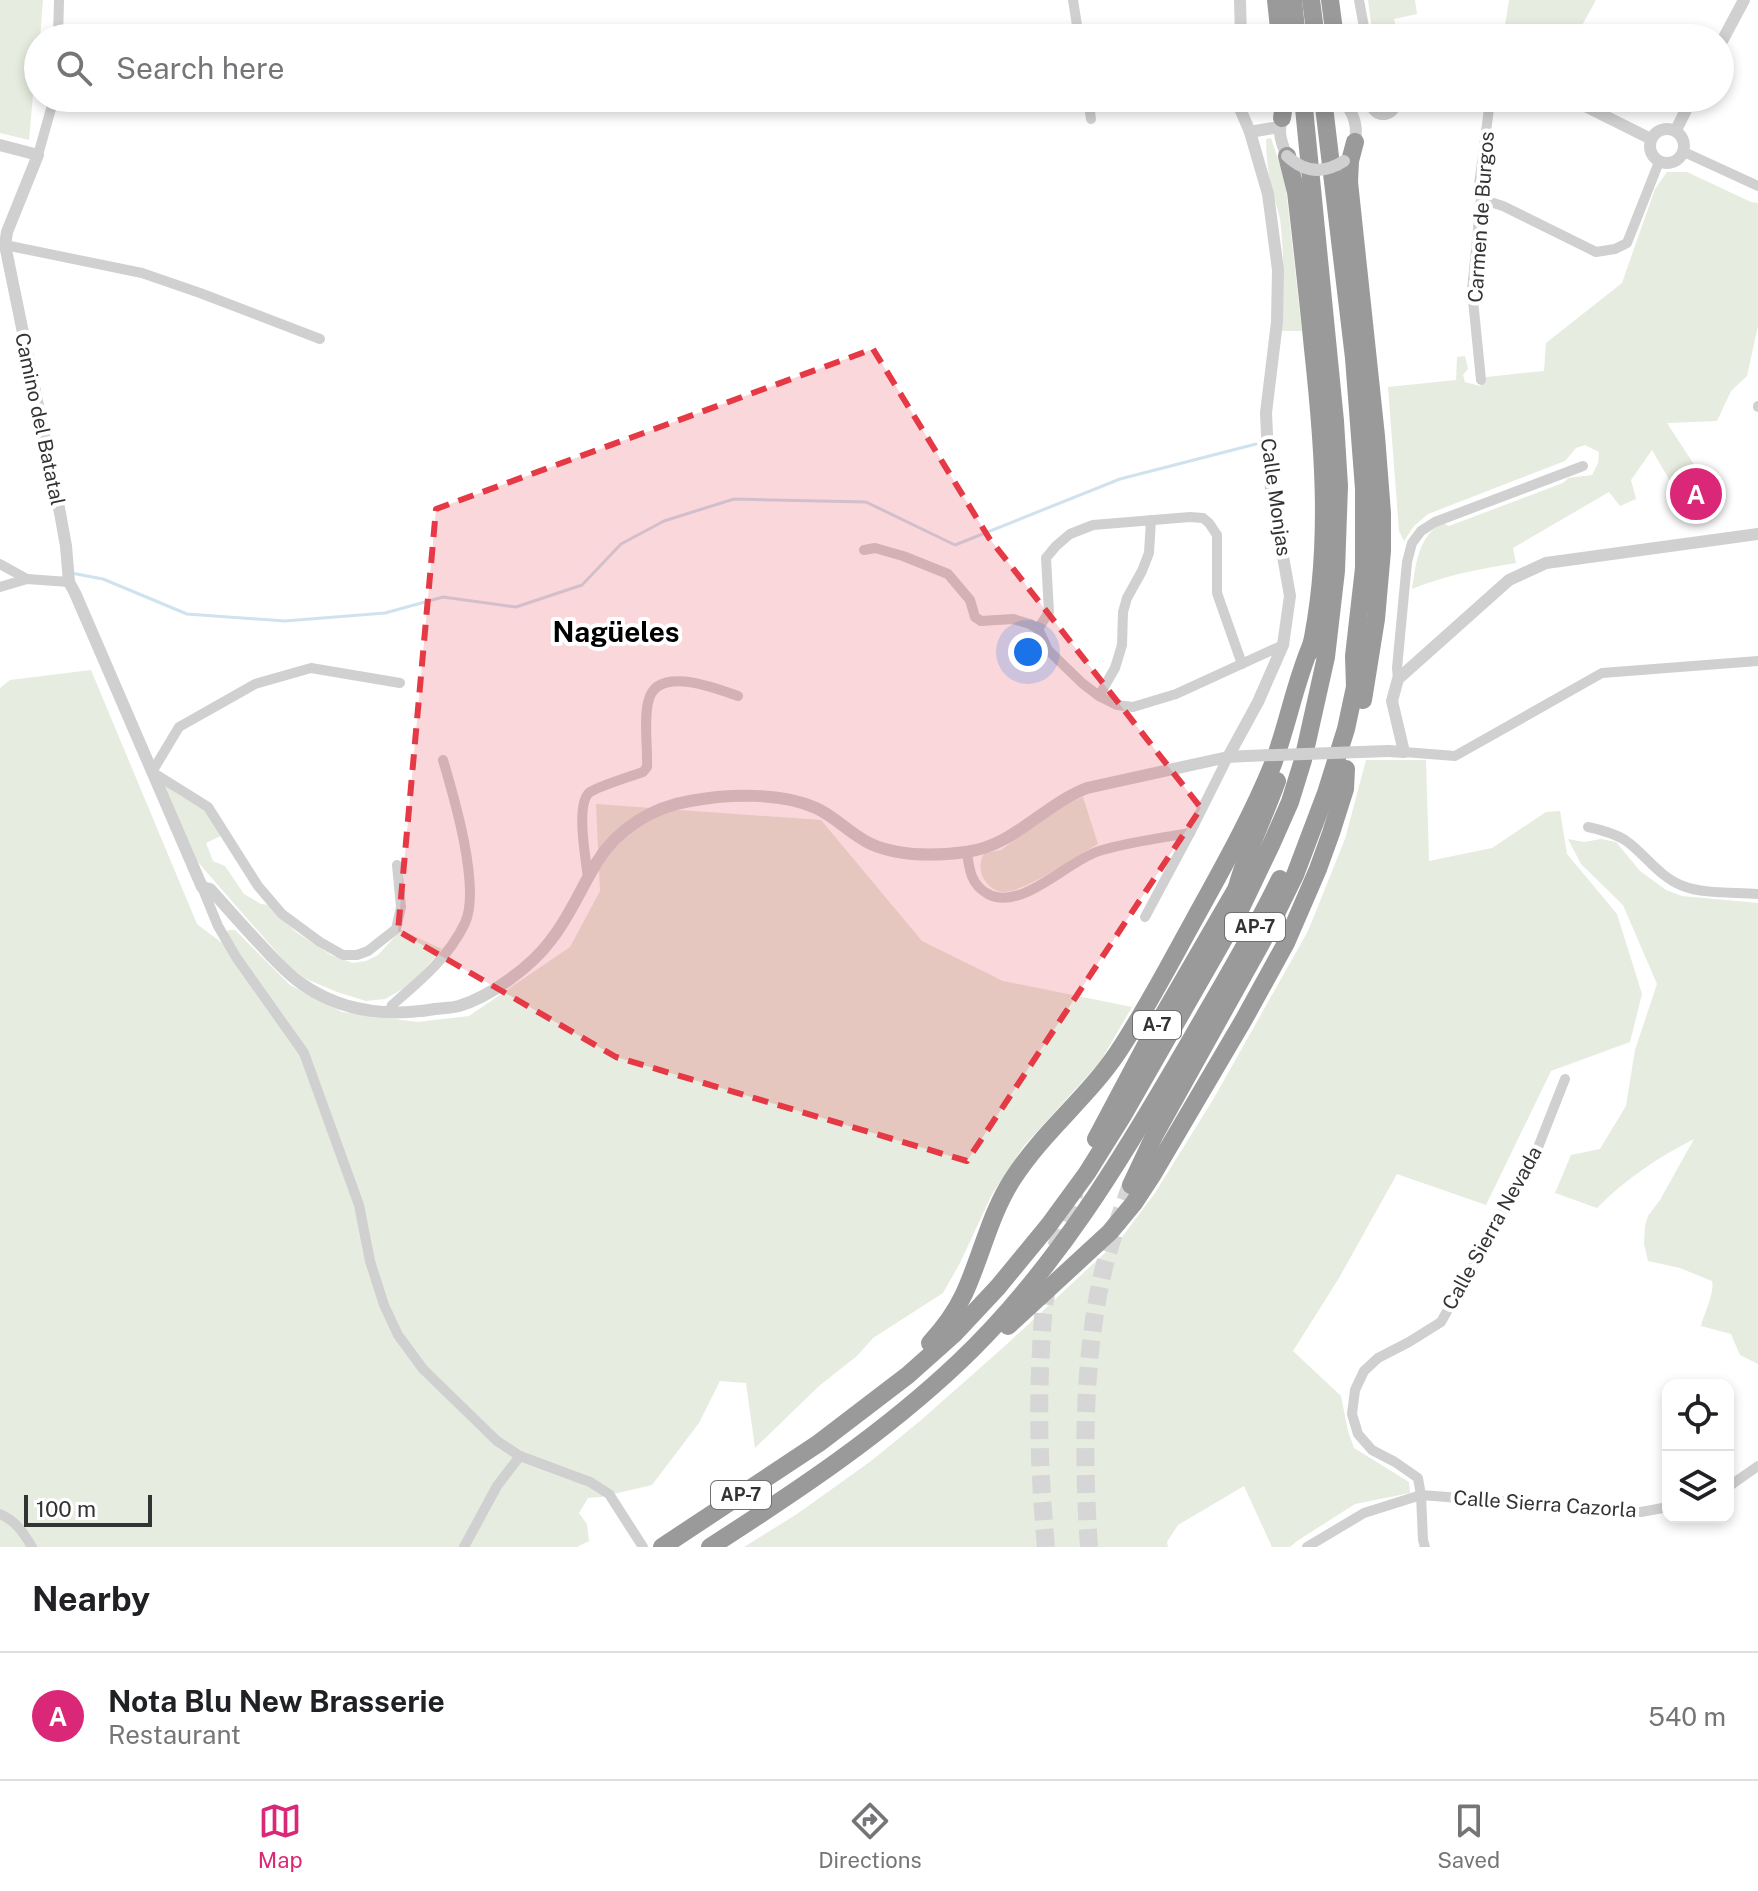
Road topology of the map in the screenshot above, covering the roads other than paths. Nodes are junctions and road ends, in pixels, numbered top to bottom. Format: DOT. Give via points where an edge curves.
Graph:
graph roads {
  1 [pos="59,0"];
  2 [pos="1073,0"];
  3 [pos="1240,0"];
  4 [pos="1276,0"];
  5 [pos="1293,0"];
  6 [pos="1311,0"];
  7 [pos="1330,0"];
  8 [pos="1359,0"];
  9 [pos="1744,0"];
  10 [pos="58,24"];
  11 [pos="1077,24"];
  12 [pos="1241,24"];
  13 [pos="1279,24"];
  14 [pos="1296,24"];
  15 [pos="1314,24"];
  16 [pos="1333,24"];
  17 [pos="1363,24"];
  18 [pos="1731,24"];
  19 [pos="50,112"];
  20 [pos="1090,112"];
  21 [pos="1241,112"];
  22 [pos="1283,112"];
  23 [pos="1286,112"];
  24 [pos="1302,112"];
  25 [pos="1325,112"];
  26 [pos="1351,112"];
  27 [pos="1364,112"];
  28 [pos="1489,112"];
  29 [pos="1597,112"];
  30 [pos="1685,112"];
  31 [pos="1091,119"];
  32 [pos="1355,121"];
  33 [pos="1281,123"];
  34 [pos="1676,130"];
  35 [pos="1250,132"];
  36 [pos="1651,139"];
  37 [pos="1355,142"];
  38 [pos="0,145"];
  39 [pos="1684,152"];
  40 [pos="38,155"];
  41 [pos="1287,156"];
  42 [pos="1659,162"];
  43 [pos="1758,186"];
  44 [pos="1481,199"];
  45 [pos="5,245"];
  46 [pos="5,278"];
  47 [pos="320,339"];
  48 [pos="1481,380"];
  49 [pos="1583,466"];
  50 [pos="1151,520"];
  51 [pos="1758,534"];
  52 [pos="864,550"];
  53 [pos="0,564"];
  54 [pos="27,579"];
  55 [pos="69,582"];
  56 [pos="0,587"];
  57 [pos="1038,629"];
  58 [pos="1312,643"];
  59 [pos="1283,645"];
  60 [pos="1354,656"];
  61 [pos="1758,661"];
  62 [pos="1242,664"];
  63 [pos="1398,679"];
  64 [pos="400,683"];
  65 [pos="738,696"];
  66 [pos="1099,696"];
  67 [pos="1308,730"];
  68 [pos="1404,752"];
  69 [pos="1228,757"];
  70 [pos="443,760"];
  71 [pos="1346,769"];
  72 [pos="152,772"];
  73 [pos="1588,827"];
  74 [pos="1190,833"];
  75 [pos="967,852"];
  76 [pos="397,865"];
  77 [pos="588,880"];
  78 [pos="202,887"];
  79 [pos="1237,887"];
  80 [pos="1758,894"];
  81 [pos="235,917"];
  82 [pos="1145,917"];
  83 [pos="218,926"];
  84 [pos="1263,940"];
  85 [pos="389,1013"];
  86 [pos="1565,1079"];
  87 [pos="1086,1170"];
  88 [pos="1131,1185"];
  89 [pos="893,1385"];
  90 [pos="917,1400"];
  91 [pos="520,1456"];
  92 [pos="1758,1466"];
  93 [pos="1734,1483"];
  94 [pos="1421,1495"];
  95 [pos="1662,1508"];
  96 [pos="0,1514"];
  97 [pos="32,1547"];
  98 [pos="464,1547"];
  99 [pos="643,1547"];
  100 [pos="662,1547"];
  101 [pos="710,1547"];
  102 [pos="1307,1547"];
  103 [pos="1425,1547"];
  1 -- 10 [label="street"];
  2 -- 11 [label="street"];
  3 -- 12 [label="street"];
  4 -- 13 [label="highway"];
  5 -- 14 [label="highway"];
  6 -- 15 [label="highway"];
  7 -- 16 [label="highway"];
  8 -- 17 [label="street"];
  9 -- 18 [label="street"];
  19 -- 40 [label="street, Camino del Batatal"];
  20 -- 31 [label="street"];
  21 -- 35 [label="street, Calle Monjas"];
  22 -- 33 [label="highway"];
  23 -- 33 [label="street"];
  24 -- 67 [label="highway" via="1339,486 1326,657"];
  25 -- 60 [label="highway" via="1364,489 1364,568"];
  26 -- 32 [label="street"];
  27 -- 32 [label="street"];
  28 -- 44 [label="street, Carmen de Burgos"];
  29 -- 36 [label="street"];
  30 -- 34 [label="street"];
  32 -- 37 [label="street"];
  33 -- 35 [label="street"];
  33 -- 41 [label="street"];
  34 -- 36 [label="street" via="1657,131"];
  34 -- 39 [label="street" via="1685,143"];
  35 -- 59 [label="street, Calle Monjas" via="1268,194 1278,270 1266,413 1269,477 1290,596"];
  36 -- 42 [label="street"];
  37 -- 41 [label="street, bridge" via="1335,167 1314,171"];
  37 -- 71 [label="highway" via="1349,182 1379,462 1382,551 1366,686"];
  38 -- 40 [label="street"];
  39 -- 42 [label="street" via="1678,160"];
  39 -- 43 [label="street"];
  40 -- 45 [label="street, Camino del Batatal"];
  41 -- 58 [label="highway" via="1296,192 1323,447 1324,536"];
  42 -- 44 [label="street" via="1627,243 1615,249 1596,252"];
  44 -- 48 [label="street, Carmen de Burgos" via="1472,290"];
  45 -- 46 [label="street, Camino del Batatal"];
  45 -- 47 [label="street" via="142,273"];
  46 -- 55 [label="street, Camino del Batatal" via="60,513"];
  49 -- 63 [label="street" via="1421,531 1407,562"];
  50 -- 57 [label="street" via="1093,525 1056,546 1046,558 1049,612"];
  50 -- 62 [label="street" via="1203,518 1215,530 1217,593"];
  50 -- 66 [label="street" via="1149,553 1123,612 1122,645"];
  51 -- 63 [label="street" via="1546,563 1509,580"];
  52 -- 57 [label="street" via="875,548 948,574 981,621 1013,619"];
  53 -- 54 [label="street"];
  54 -- 55 [label="street"];
  54 -- 56 [label="street"];
  55 -- 72 [label="street, Camino del Batatal"];
  57 -- 66 [label="street" via="1048,650"];
  58 -- 79 [label="highway" via="1284,762"];
  58 -- 89 [label="highway" via="1273,763 1250,815 1156,990 1107,1069 1015,1175 994,1212 964,1294 934,1339"];
  59 -- 62 [label="street"];
  59 -- 69 [label="street, Calle Monjas"];
  60 -- 84 [label="highway, A-7" via="1355,687 1326,793"];
  60 -- 90 [label="highway, AP-7" via="1301,833 1245,947 1140,1128 1026,1291"];
  61 -- 68 [label="street" via="1602,673 1455,756"];
  62 -- 66 [label="street" via="1133,707"];
  63 -- 68 [label="street" via="1392,701"];
  64 -- 72 [label="street" via="311,668 255,684 179,727"];
  65 -- 77 [label="street" via="679,681 658,686 649,697 647,767 584,799"];
  67 -- 79 [label="highway, A-7"];
  67 -- 87 [label="highway, AP-7" via="1290,802 1237,916"];
  68 -- 69 [label="street, bridge"];
  69 -- 74 [label="street"];
  69 -- 75 [label="street" via="1087,788 1068,795 1004,841"];
  70 -- 85 [label="street" via="471,890 467,920 444,956"];
  71 -- 84 [label="highway" via="1308,869 1281,921"];
  71 -- 90 [label="highway" via="1327,845 1286,943 1134,1203 1110,1232 959,1372"];
  72 -- 76 [label="street" via="208,807 282,914 343,955 368,951 396,929 401,907"];
  72 -- 78 [label="street, Camino del Batatal"];
  73 -- 80 [label="street" via="1627,841 1682,886"];
  74 -- 75 [label="street" via="1096,852 1018,896 1001,899 979,888 969,871"];
  74 -- 82 [label="street"];
  75 -- 77 [label="street" via="900,853 870,844 815,807 783,798 738,796 656,811 611,844"];
  77 -- 85 [label="street" via="551,941 495,989 459,1006"];
  78 -- 81 [label="street"];
  78 -- 83 [label="street"];
  79 -- 87 [label="highway, A-7" via="1117,1098"];
  81 -- 83 [label="street"];
  81 -- 85 [label="street" via="305,986 347,1006"];
  83 -- 91 [label="street" via="304,1053 359,1205 375,1276 398,1335 454,1400"];
  84 -- 88 [label="highway, A-7"];
  86 -- 94 [label="street, Calle Sierra Nevada" via="1535,1155 1441,1322 1378,1358 1355,1390 1352,1414 1358,1434 1372,1450 1418,1478"];
  87 -- 89 [label="highway, AP-7" via="1049,1225 989,1296 954,1334"];
  89 -- 100 [label="highway, AP-7" via="819,1443"];
  90 -- 101 [label="highway, AP-7" via="836,1463"];
  91 -- 98 [label="street"];
  91 -- 99 [label="street" via="609,1494"];
  92 -- 93 [label="street"];
  94 -- 95 [label="street, Calle Sierra Cazorla" via="1641,1512"];
  94 -- 102 [label="street" via="1364,1513"];
  94 -- 103 [label="street"];
  96 -- 97 [label="street" via="20,1528"];
}
